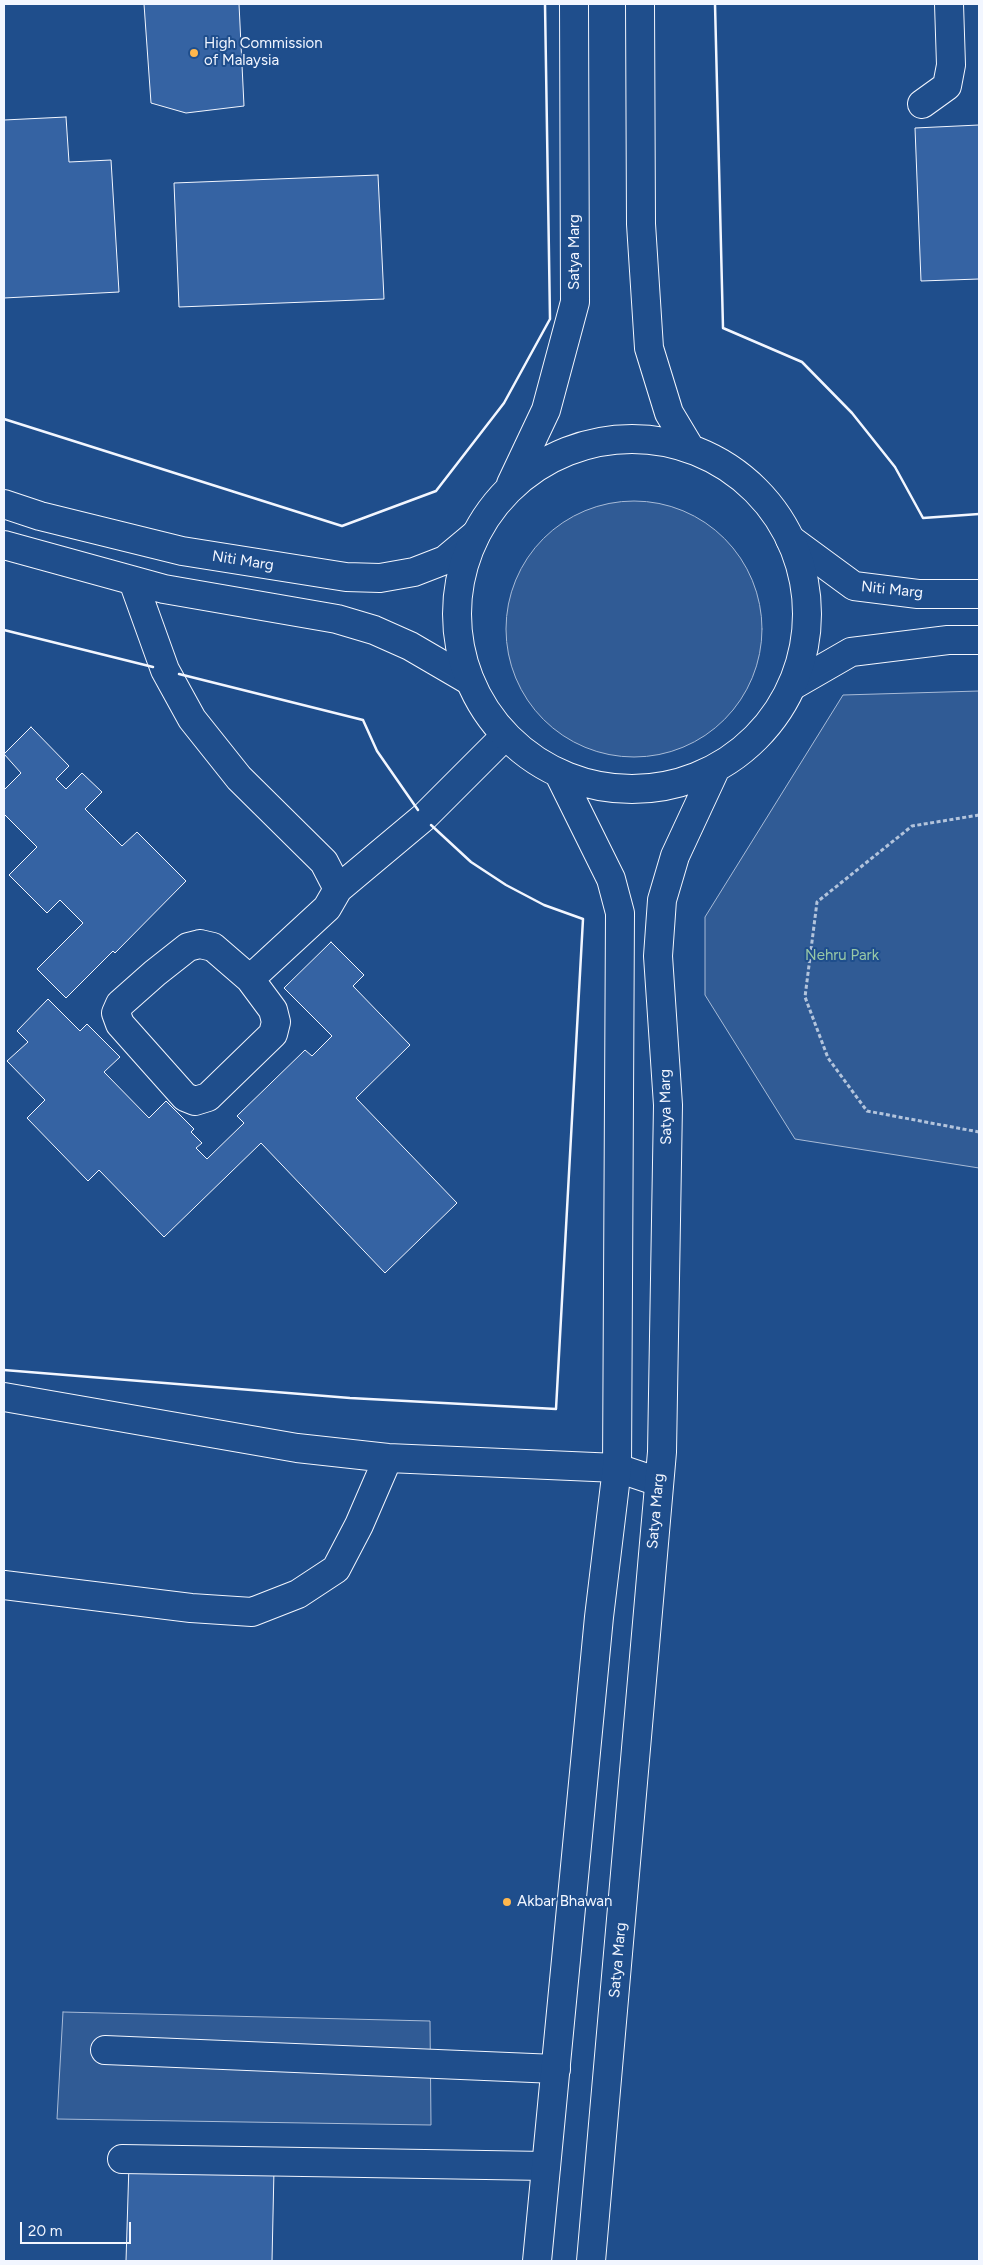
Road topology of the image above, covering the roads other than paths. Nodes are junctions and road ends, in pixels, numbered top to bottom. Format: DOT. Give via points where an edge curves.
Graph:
graph roads {
  1 [pos="574,4"];
  2 [pos="640,4"];
  3 [pos="949,4"];
  4 [pos="922,104"];
  5 [pos="690,448"];
  6 [pos="510,487"];
  7 [pos="4,504"];
  8 [pos="476,534"];
  9 [pos="790,539"];
  10 [pos="4,545"];
  11 [pos="133,581"];
  12 [pos="979,594"];
  13 [pos="979,640"];
  14 [pos="470,681"];
  15 [pos="792,686"];
  16 [pos="505,736"];
  17 [pos="715,770"];
  18 [pos="559,774"];
  19 [pos="338,889"];
  20 [pos="250,979"];
  21 [pos="4,1397"];
  22 [pos="388,1458"];
  23 [pos="616,1468"];
  24 [pos="659,1482"];
  25 [pos="4,1585"];
  26 [pos="105,2050"];
  27 [pos="556,2069"];
  28 [pos="122,2160"];
  29 [pos="546,2166"];
  30 [pos="537,2261"];
  31 [pos="591,2261"];
  1 -- 6 [label="main road, Satya Marg" via="575,302 546,410"];
  2 -- 5 [label="main road" via="641,224 649,348 669,413"];
  3 -- 4 [label="main road" via="951,65 947,86"];
  5 -- 6 [label="main road" via="636,438 581,445 555,455"];
  5 -- 9 [label="main road" via="732,470 765,501"];
  6 -- 8 [label="main road" via="490,509"];
  7 -- 8 [label="main road, Niti Marg" via="182,551 346,577 380,578 414,572 445,560"];
  8 -- 14 [label="main road" via="462,569 456,606 459,645"];
  9 -- 12 [label="main road, Niti Marg" via="854,586 918,594"];
  9 -- 15 [label="main road" via="801,568 807,627 802,658"];
  10 -- 11 [label="main road"];
  11 -- 14 [label="main road" via="337,619 374,630 410,646"];
  11 -- 19 [label="main road" via="165,670 192,719 239,778 324,862"];
  13 -- 15 [label="main road" via="948,640 852,652"];
  14 -- 16 [label="main road" via="485,710"];
  15 -- 17 [label="main road" via="768,726 734,758"];
  16 -- 18 [label="main road" via="530,758"];
  16 -- 19 [label="main road" via="424,817"];
  17 -- 18 [label="main road" via="685,782 653,789 621,790 589,785"];
  17 -- 24 [label="main road, Satya Marg" via="675,856 662,900 658,956 668,1105"];
  18 -- 23 [label="main road" via="611,879 620,913"];
  19 -- 20 [label="main road" via="327,908"];
  20 -- 20 [label="main road" via="213,948 200,944 188,947 120,1004 116,1014 120,1024 185,1097 195,1101 208,1096 273,1034 276,1022 273,1010"];
  21 -- 22 [label="main road" via="297,1448"];
  22 -- 23 [label="main road"];
  22 -- 25 [label="main road" via="336,1569 298,1594 252,1612 191,1608"];
  23 -- 24 [label="main road"];
  23 -- 27 [label="main road"];
  24 -- 31 [label="main road, Satya Marg"];
  26 -- 27 [label="main road"];
  27 -- 29 [label="main road"];
  28 -- 29 [label="main road"];
  29 -- 30 [label="main road"];
}
